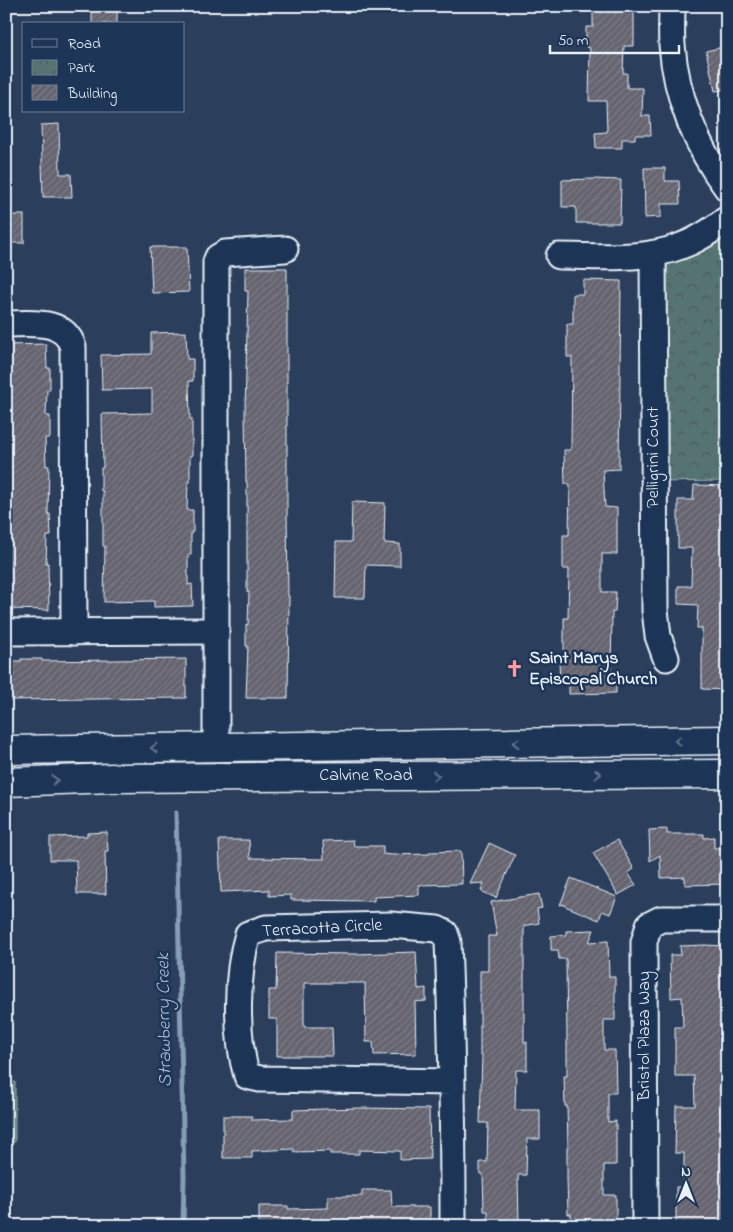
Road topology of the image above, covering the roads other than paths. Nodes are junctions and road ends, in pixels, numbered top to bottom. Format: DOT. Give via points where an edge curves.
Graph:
graph roads {
  1 [pos="672,6"];
  2 [pos="727,188"];
  3 [pos="727,219"];
  4 [pos="285,249"];
  5 [pos="653,254"];
  6 [pos="559,256"];
  7 [pos="6,324"];
  8 [pos="215,631"];
  9 [pos="6,632"];
  10 [pos="74,632"];
  11 [pos="666,658"];
  12 [pos="727,740"];
  13 [pos="310,746"];
  14 [pos="216,748"];
  15 [pos="6,750"];
  16 [pos="727,774"];
  17 [pos="146,778"];
  18 [pos="6,782"];
  19 [pos="727,919"];
  20 [pos="452,1082"];
  21 [pos="453,1226"];
  22 [pos="645,1226"];
  1 -- 2 [label="street" via="672,44 683,101 707,158"];
  3 -- 5 [label="street" via="680,247"];
  4 -- 8 [label="street" via="225,253 216,262"];
  5 -- 6 [label="street"];
  5 -- 11 [label="street, Pelligrini Court" via="654,610"];
  7 -- 10 [label="street" via="48,324 65,332 73,347"];
  8 -- 10 [label="street"];
  8 -- 14 [label="street"];
  9 -- 10 [label="street"];
  12 -- 13 [label="main road, Calvine Road, one-way"];
  13 -- 14 [label="main road, Calvine Road"];
  13 -- 17 [label="main road" via="292,763 170,764"];
  14 -- 15 [label="main road, Calvine Road, one-way"];
  17 -- 16 [label="main road, Calvine Road, one-way"];
  18 -- 17 [label="main road, Calvine Road, one-way"];
  19 -- 22 [label="street, Bristol Plaza Way" via="661,919 649,925 644,942"];
  20 -- 20 [label="street, Terracotta Circle" via="260,1079 248,1076 243,1062 238,1002 248,934 266,928 391,925 437,929 445,933 448,942"];
  20 -- 21 [label="street, Terracotta Circle"];
}
